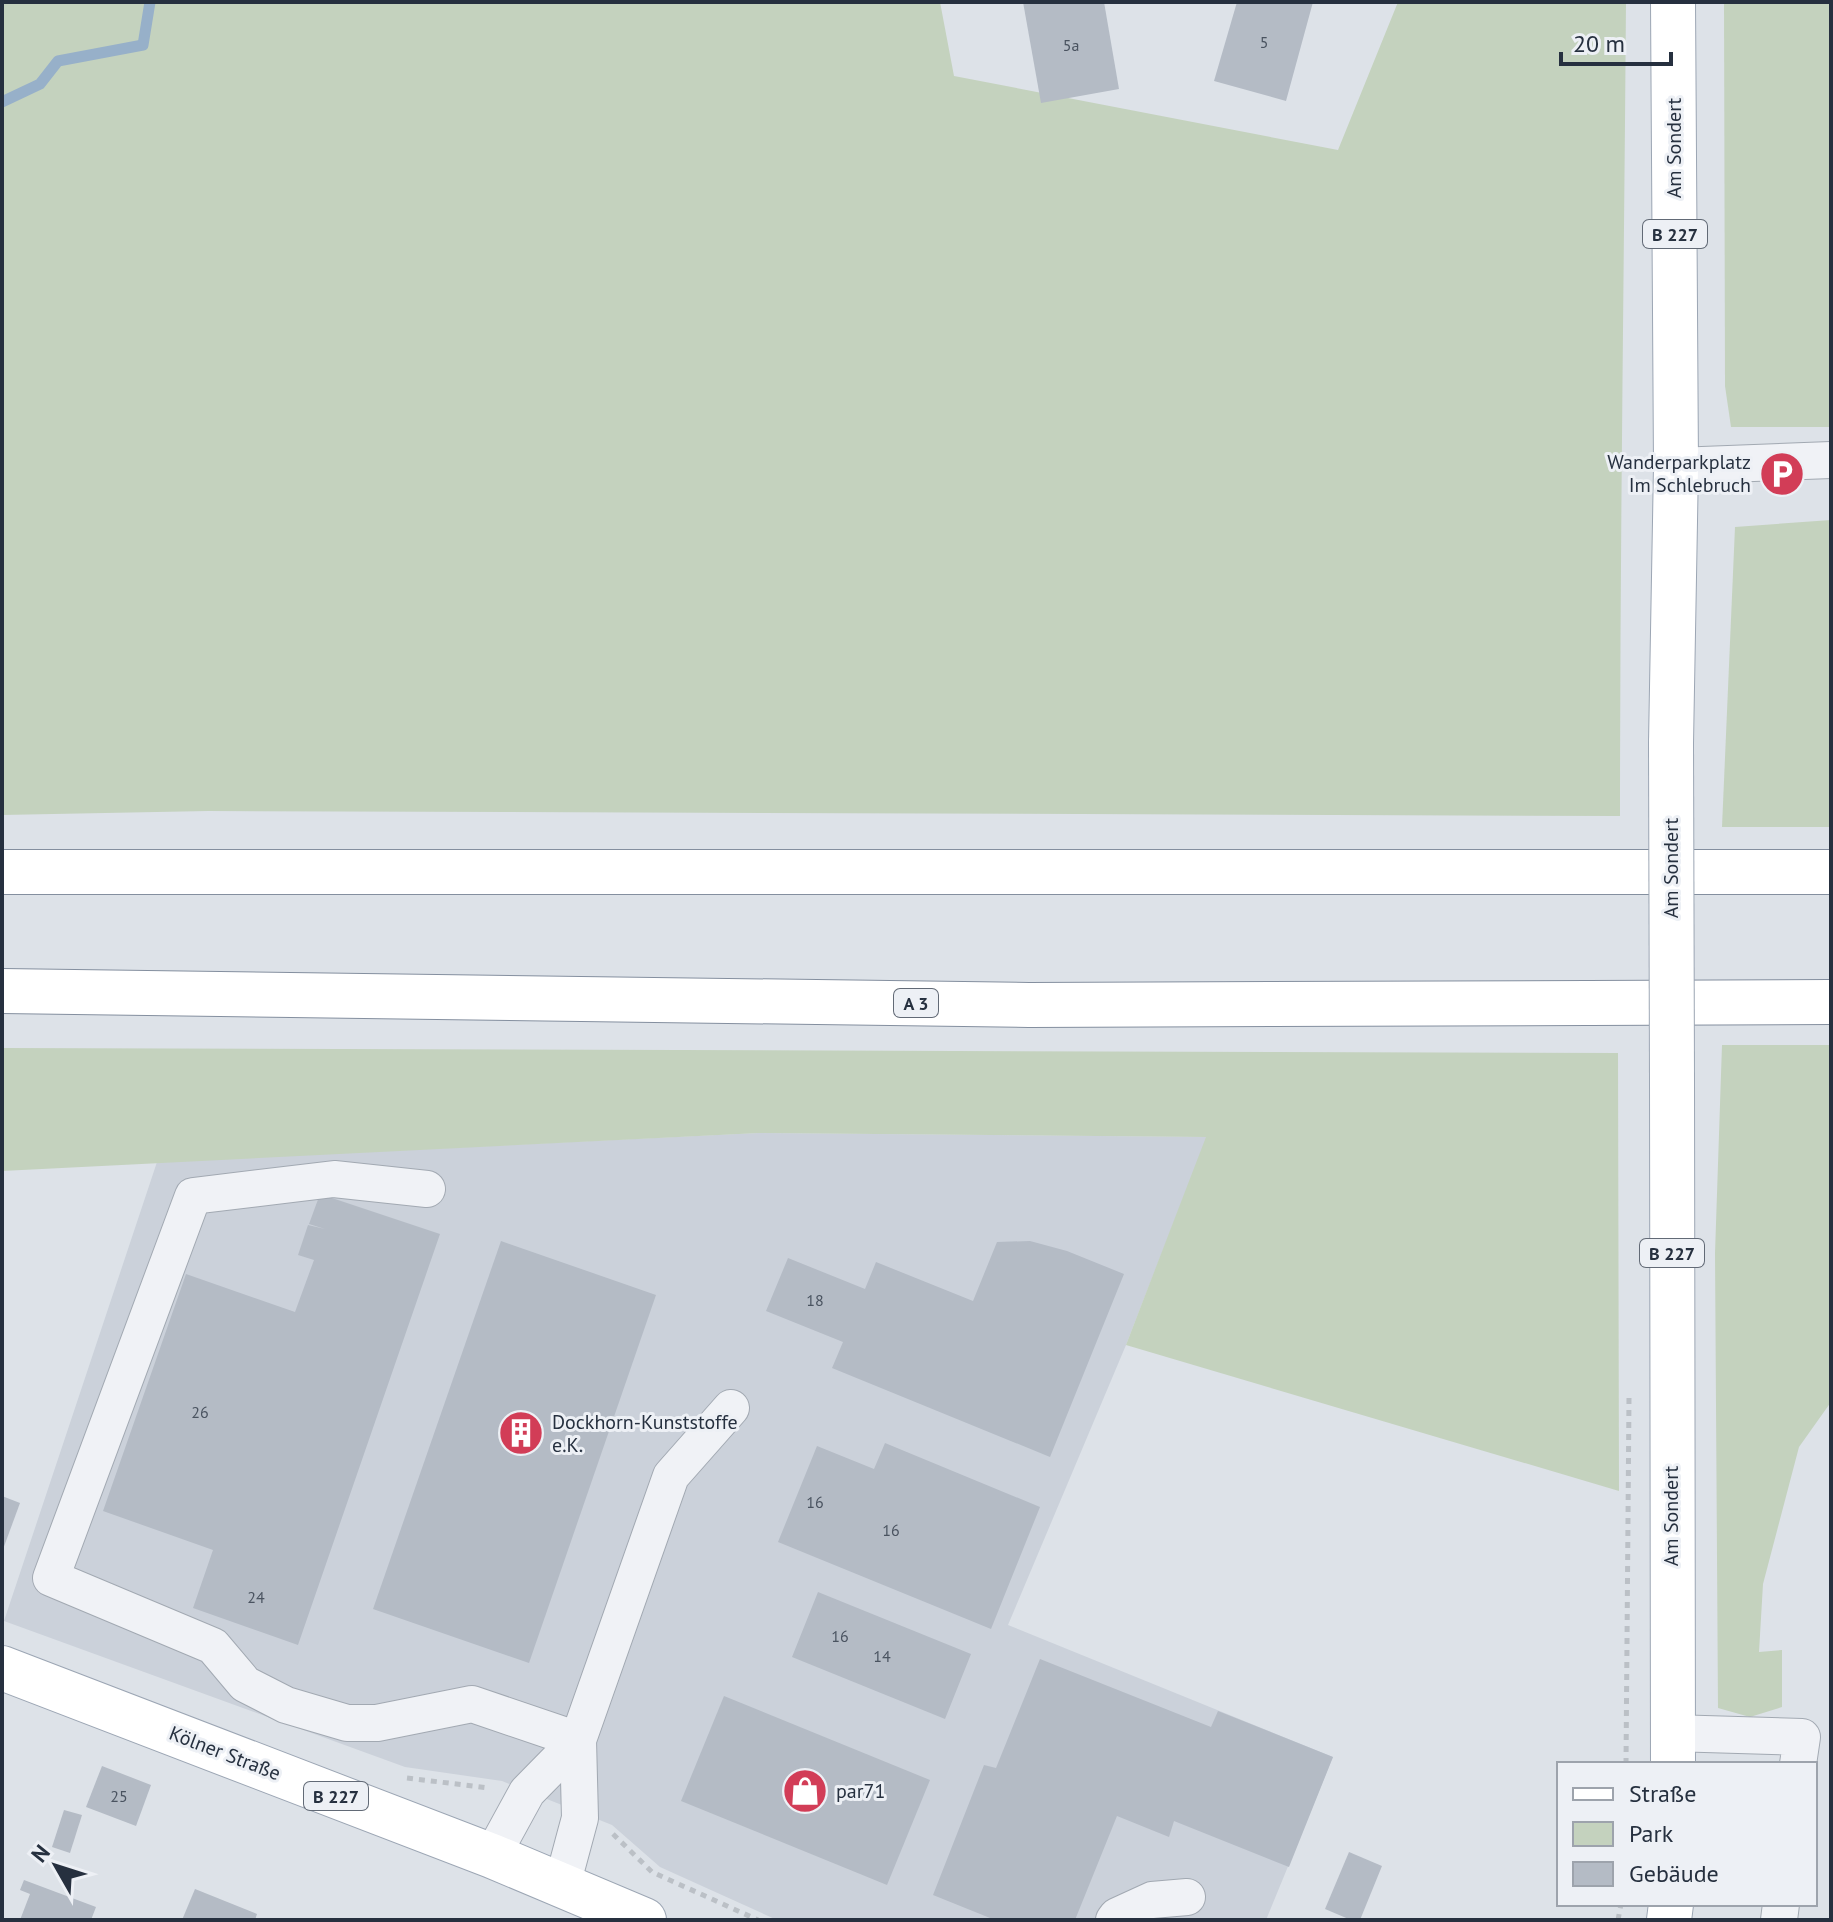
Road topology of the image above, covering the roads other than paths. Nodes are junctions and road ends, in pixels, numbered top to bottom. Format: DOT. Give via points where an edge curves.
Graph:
graph roads {
  1 [pos="1673,2"];
  2 [pos="1831,460"];
  3 [pos="1676,466"];
  4 [pos="2,872"];
  5 [pos="1831,872"];
  6 [pos="2,991"];
  7 [pos="1831,1002"];
  8 [pos="427,1189"];
  9 [pos="731,1408"];
  10 [pos="2,1668"];
  11 [pos="578,1740"];
  12 [pos="1670,1754"];
  13 [pos="1798,1762"];
  14 [pos="492,1856"];
  15 [pos="562,1885"];
  16 [pos="1187,1897"];
  17 [pos="644,1920"];
  18 [pos="1114,1920"];
  1 -- 3 [label="main road, Am Sondert / B 227"];
  2 -- 3 [label="street"];
  3 -- 12 [label="main road, Am Sondert / B 227, bridge"];
  4 -- 5 [label="main road"];
  6 -- 7 [label="main road, A 3" via="1029,1005"];
  8 -- 11 [label="street" via="334,1179 193,1196 51,1578 213,1646 245,1684 286,1705 347,1723 377,1723 472,1704"];
  9 -- 11 [label="street" via="671,1476"];
  10 -- 14 [label="main road, Kölner Straße / B 227"];
  11 -- 14 [label="street" via="527,1792"];
  11 -- 15 [label="street" via="580,1818"];
  12 -- 13 [label="street" via="1802,1737"];
  14 -- 15 [label="main road, Kölner Straße / B 227"];
  15 -- 17 [label="main road, Kölner Straße / B 227"];
  16 -- 18 [label="street" via="1152,1900"];
}
